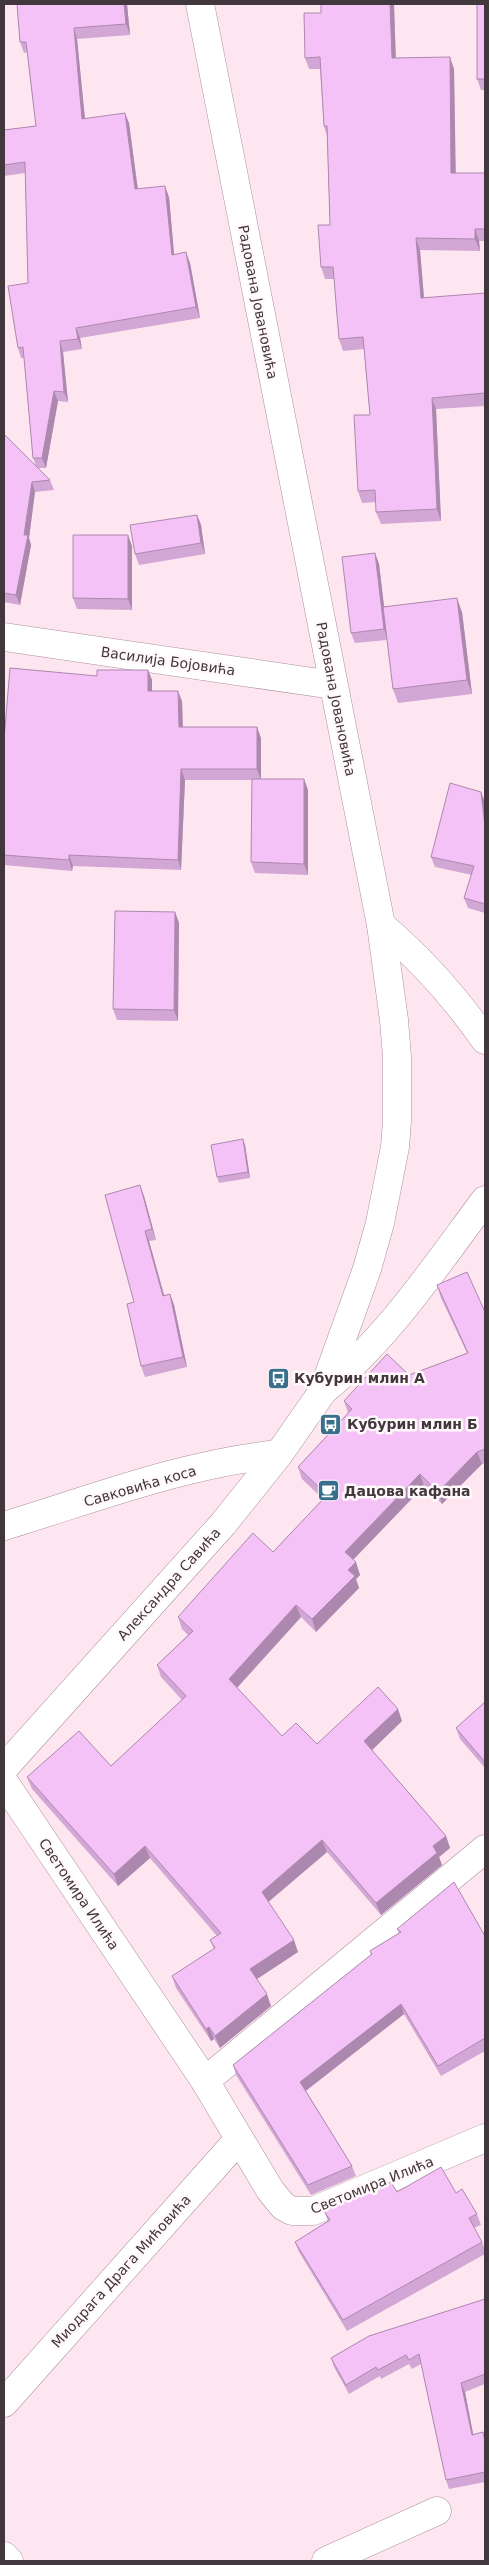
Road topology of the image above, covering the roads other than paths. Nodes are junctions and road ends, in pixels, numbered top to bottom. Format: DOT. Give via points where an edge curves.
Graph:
graph roads {
  1 [pos="200,4"];
  2 [pos="4,637"];
  3 [pos="332,685"];
  4 [pos="381,925"];
  5 [pos="485,1040"];
  6 [pos="485,1200"];
  7 [pos="323,1391"];
  8 [pos="279,1454"];
  9 [pos="4,1526"];
  10 [pos="4,1768"];
  11 [pos="4,1782"];
  12 [pos="485,1850"];
  13 [pos="205,2082"];
  14 [pos="485,2138"];
  15 [pos="239,2139"];
  16 [pos="4,2403"];
  17 [pos="437,2511"];
  18 [pos="4,2556"];
  19 [pos="9,2561"];
  20 [pos="326,2561"];
  1 -- 3 [label="street, Радована Јовановића"];
  2 -- 3 [label="street, Василија Бојовића"];
  3 -- 4 [label="street, Радована Јовановића"];
  4 -- 5 [label="street" via="427,967 466,1012"];
  4 -- 7 [label="street, Радована Јовановића" via="397,1056 395,1147 367,1269"];
  6 -- 7 [label="street" via="376,1343"];
  7 -- 8 [label="street, Александра Савића"];
  8 -- 9 [label="street, Савковића коса" via="252,1456 196,1469"];
  8 -- 10 [label="street, Александра Савића" via="223,1524"];
  11 -- 13 [label="street, Светомира Илића"];
  12 -- 13 [label="street"];
  13 -- 15 [label="street, Светомира Илића"];
  14 -- 15 [label="street, Светомира Илића" via="313,2211 301,2212 283,2206"];
  15 -- 16 [label="street, Миодрага Драга Мићовића"];
  17 -- 20 [label="street"];
  18 -- 19 [label="street"];
}
